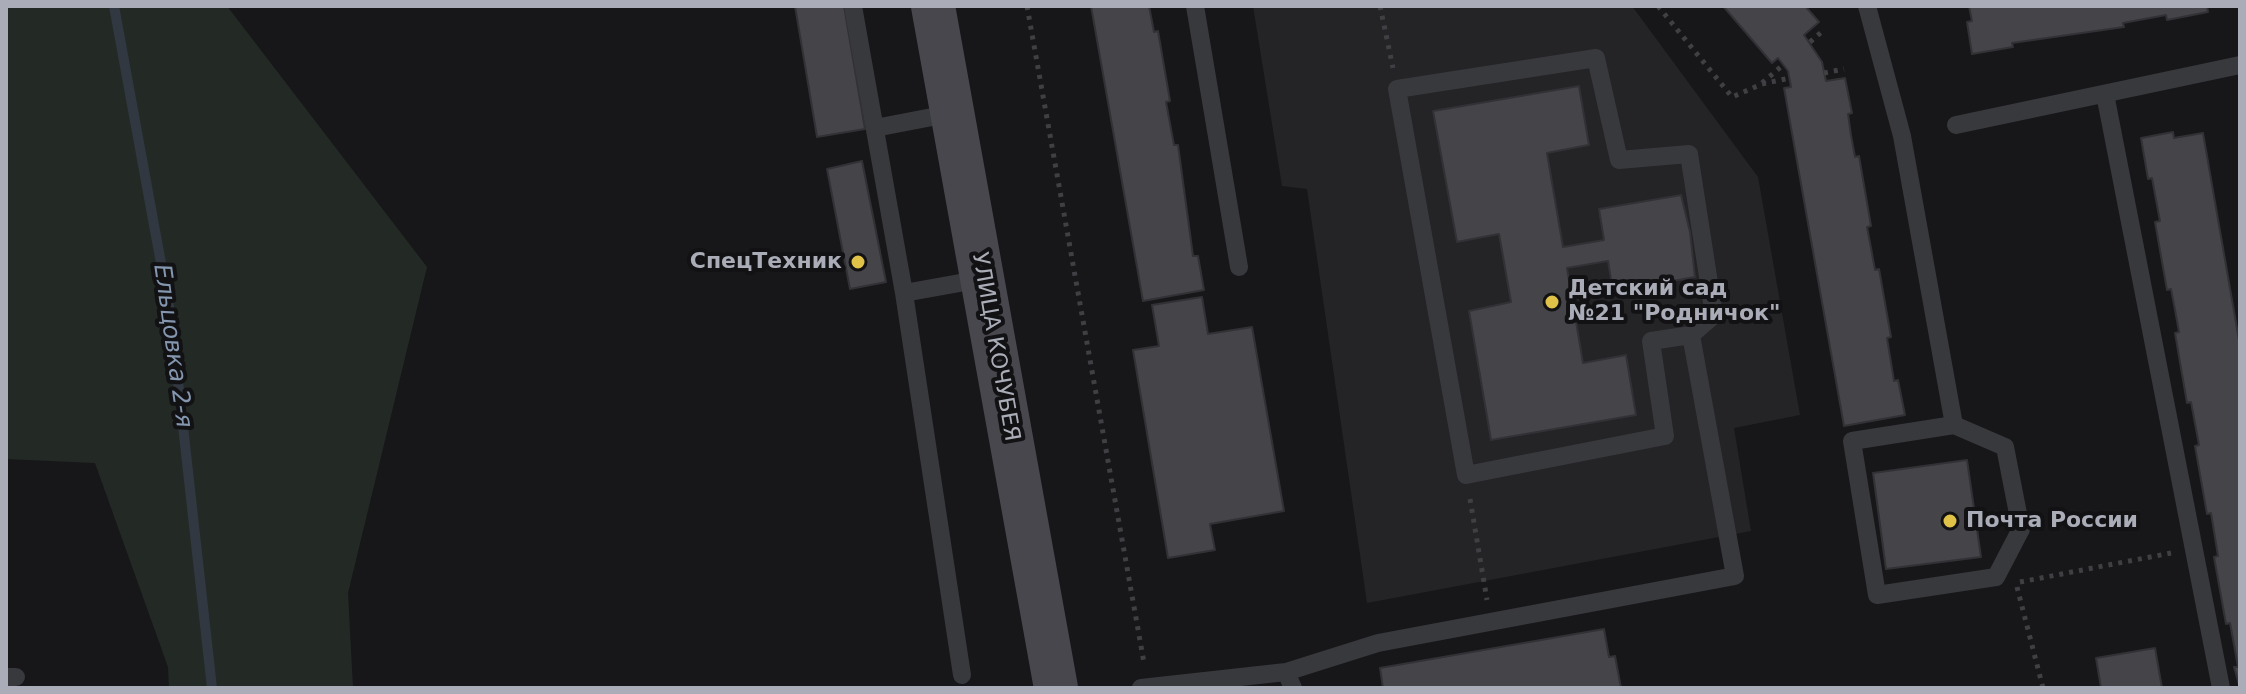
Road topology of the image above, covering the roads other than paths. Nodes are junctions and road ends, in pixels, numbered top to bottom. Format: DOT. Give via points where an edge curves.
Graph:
graph roads {
  1 [pos="853,6"];
  2 [pos="933,6"];
  3 [pos="1195,6"];
  4 [pos="1867,6"];
  5 [pos="2240,65"];
  6 [pos="2105,94"];
  7 [pos="953,113"];
  8 [pos="1956,125"];
  9 [pos="875,128"];
  10 [pos="1239,267"];
  11 [pos="982,279"];
  12 [pos="904,293"];
  13 [pos="1691,335"];
  14 [pos="1954,425"];
  15 [pos="962,675"];
  16 [pos="1289,680"];
  17 [pos="1144,687"];
  18 [pos="1056,688"];
  19 [pos="2221,688"];
  1 -- 9 [label="lane"];
  2 -- 7 [label="street, УЛИЦА КОЧУБЕЯ"];
  3 -- 10 [label="lane"];
  4 -- 14 [label="lane" via="1902,136"];
  5 -- 6 [label="lane"];
  6 -- 8 [label="lane"];
  6 -- 19 [label="lane"];
  7 -- 9 [label="lane"];
  7 -- 11 [label="street, УЛИЦА КОЧУБЕЯ"];
  9 -- 12 [label="lane"];
  11 -- 12 [label="lane"];
  11 -- 18 [label="street, УЛИЦА КОЧУБЕЯ"];
  12 -- 15 [label="lane"];
  13 -- 13 [label="lane" via="1714,315 1689,154 1619,160 1596,58 1397,89 1466,475 1665,436 1651,341"];
  13 -- 16 [label="lane" via="1735,576 1378,643"];
  14 -- 14 [label="lane" via="1852,441 1877,595 1996,577 2021,529 2005,447"];
  16 -- 17 [label="lane"];
}
